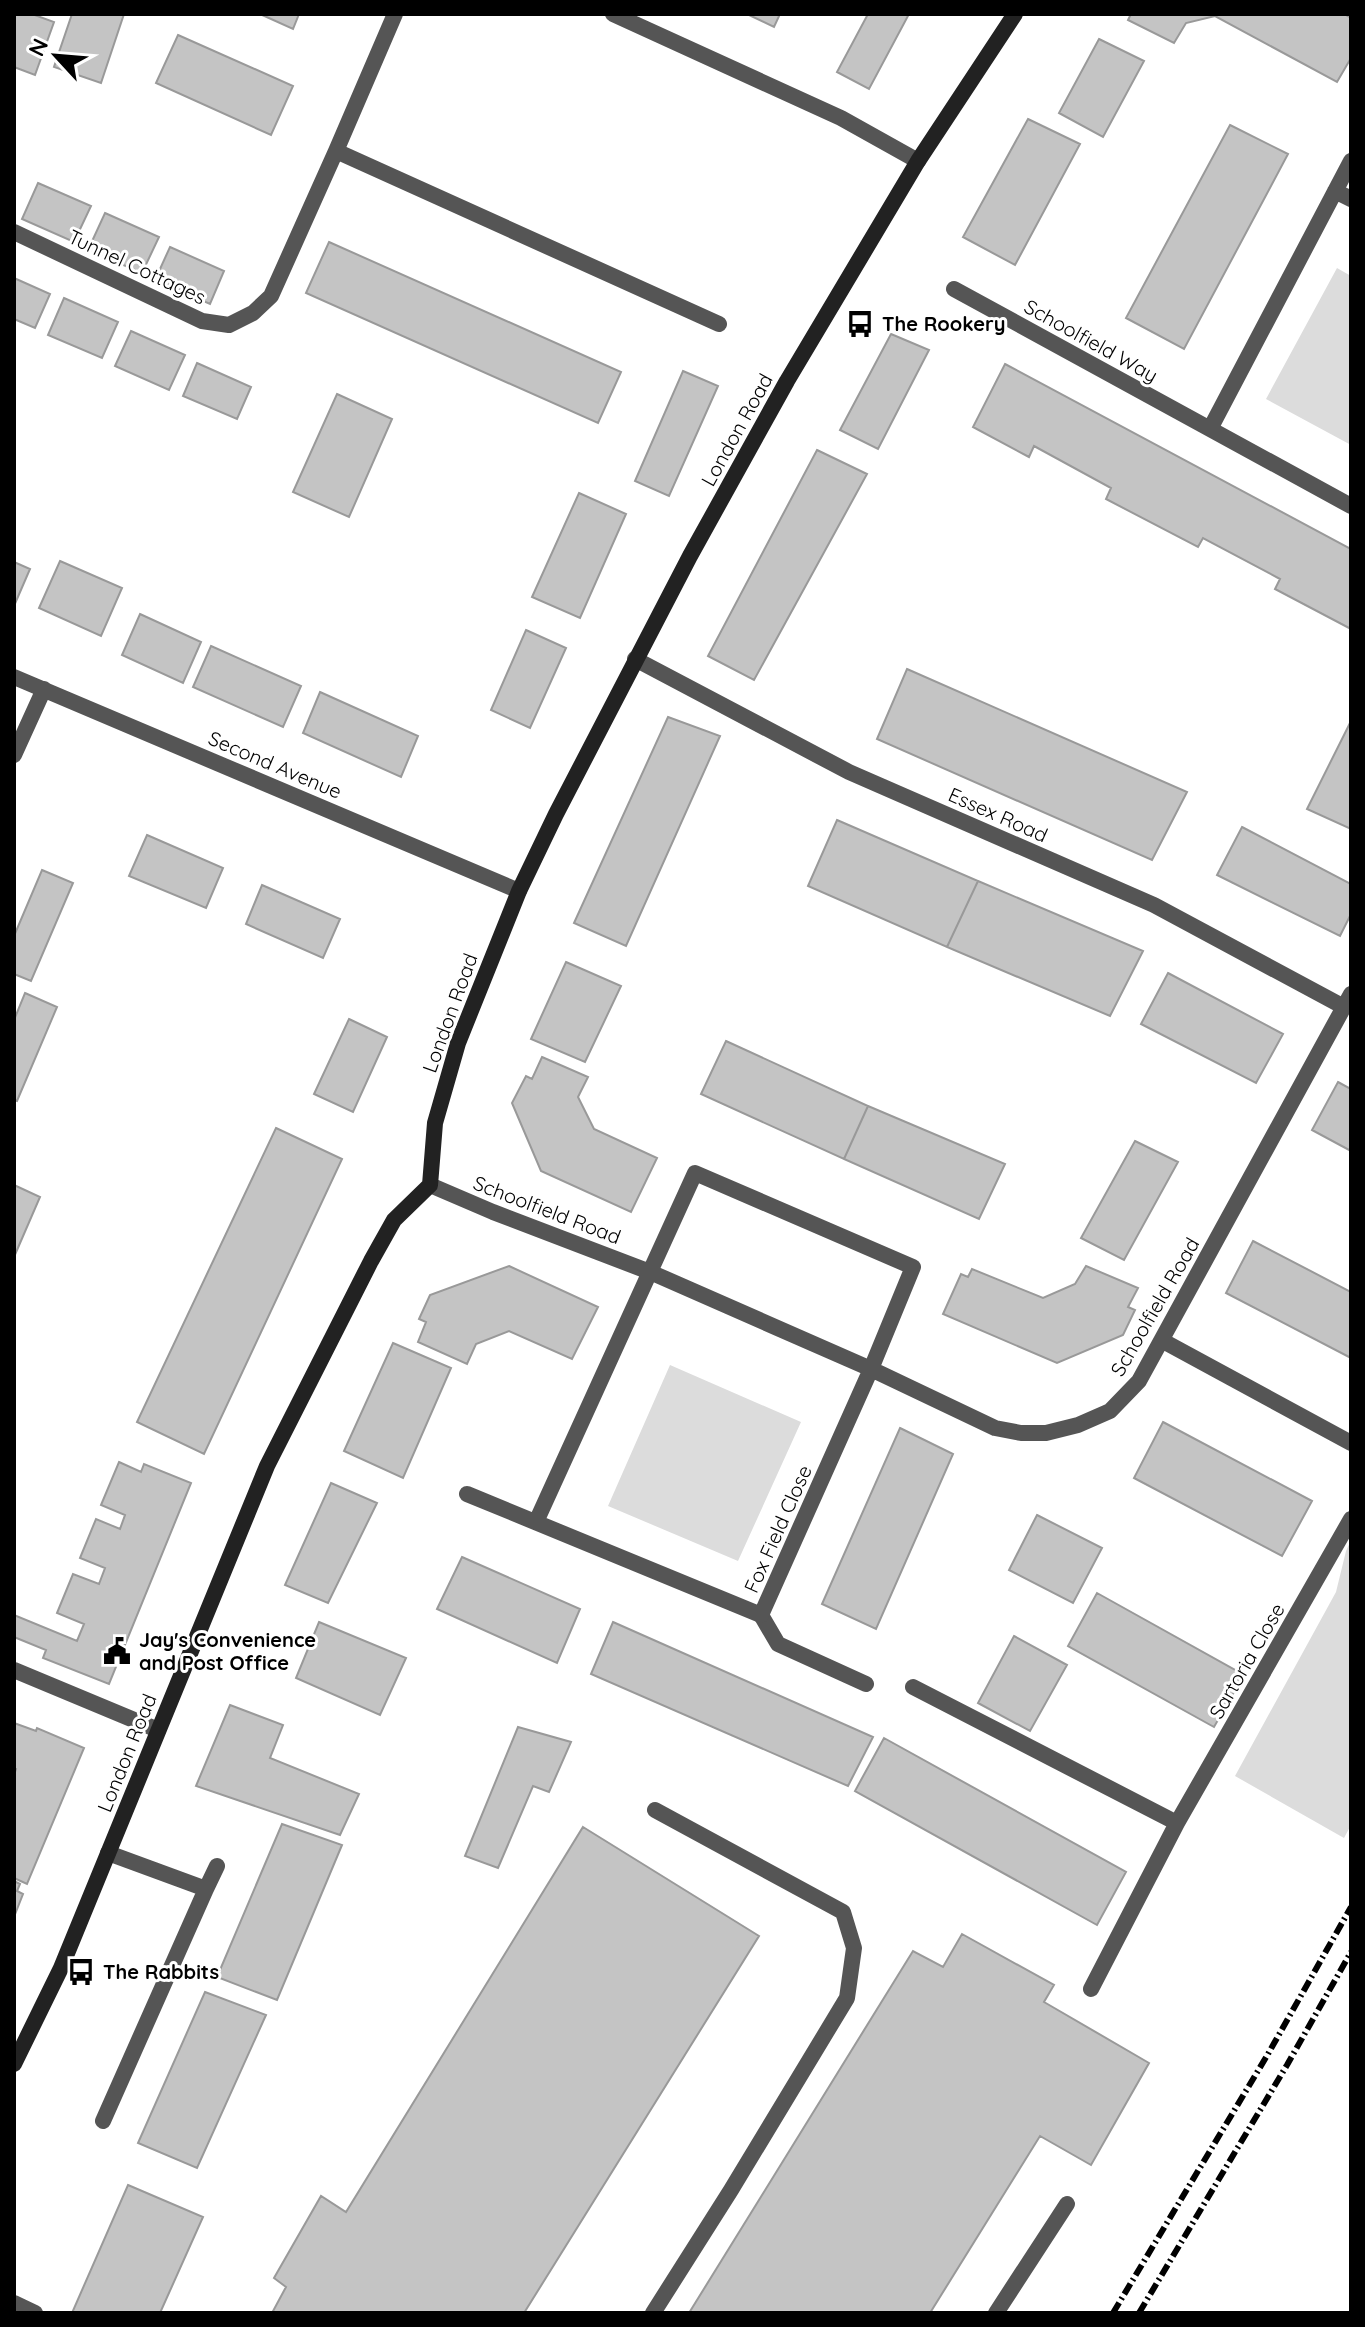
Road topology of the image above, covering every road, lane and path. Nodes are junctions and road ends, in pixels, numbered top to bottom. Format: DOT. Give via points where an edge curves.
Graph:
graph roads {
  1 [pos="395,14"];
  2 [pos="613,14"];
  3 [pos="1015,14"];
  4 [pos="336,151"];
  5 [pos="918,161"];
  6 [pos="1351,161"];
  7 [pos="1335,191"];
  8 [pos="1351,199"];
  9 [pos="14,232"];
  10 [pos="954,289"];
  11 [pos="719,324"];
  12 [pos="1210,429"];
  13 [pos="1351,506"];
  14 [pos="635,659"];
  15 [pos="14,677"];
  16 [pos="44,689"];
  17 [pos="14,755"];
  18 [pos="519,891"];
  19 [pos="1348,1000"];
  20 [pos="430,1185"];
  21 [pos="650,1272"];
  22 [pos="1163,1341"];
  23 [pos="871,1369"];
  24 [pos="1351,1443"];
  25 [pos="467,1494"];
  26 [pos="1351,1519"];
  27 [pos="536,1522"];
  28 [pos="761,1615"];
  29 [pos="14,1670"];
  30 [pos="866,1684"];
  31 [pos="913,1687"];
  32 [pos="158,1730"];
  33 [pos="655,1810"];
  34 [pos="1177,1823"];
  35 [pos="108,1853"];
  36 [pos="217,1866"];
  37 [pos="206,1889"];
  38 [pos="1091,1989"];
  39 [pos="14,2064"];
  40 [pos="103,2121"];
  41 [pos="1067,2204"];
  42 [pos="14,2303"];
  43 [pos="35,2313"];
  44 [pos="653,2313"];
  45 [pos="996,2313"];
  1 -- 4 [label="street, Tunnel Cottages"];
  2 -- 5 [label="street" via="841,118"];
  3 -- 5 [label="street, London Road"];
  4 -- 9 [label="street, Tunnel Cottages" via="271,296 229,325 202,321"];
  4 -- 11 [label="street"];
  5 -- 14 [label="street, London Road" via="787,381"];
  6 -- 7 [label="street"];
  7 -- 8 [label="street"];
  7 -- 12 [label="street"];
  10 -- 12 [label="street, Schoolfield Way"];
  12 -- 13 [label="street, Schoolfield Way"];
  14 -- 18 [label="street, London Road"];
  14 -- 19 [label="street, Essex Road" via="849,772 1154,905"];
  15 -- 16 [label="street, Second Avenue"];
  16 -- 17 [label="street"];
  16 -- 18 [label="street, Second Avenue"];
  18 -- 20 [label="street, London Road" via="447,1079 435,1123"];
  19 -- 22 [label="street, Schoolfield Road"];
  20 -- 21 [label="street, Schoolfield Road"];
  20 -- 32 [label="street, London Road" via="394,1220 307,1384 267,1466"];
  21 -- 23 [label="street, Schoolfield Road"];
  21 -- 23 [label="street" via="695,1173 913,1267"];
  21 -- 27 [label="street"];
  22 -- 23 [label="street, Schoolfield Road" via="1139,1381 1110,1411 1046,1433 995,1428"];
  22 -- 24 [label="street"];
  23 -- 28 [label="street, Fox Field Close"];
  25 -- 27 [label="street, Fox Field Close"];
  26 -- 34 [label="street, Sartoria Close"];
  27 -- 28 [label="street, Fox Field Close"];
  28 -- 30 [label="street" via="778,1644"];
  29 -- 32 [label="street"];
  31 -- 34 [label="street"];
  32 -- 35 [label="street, London Road"];
  33 -- 44 [label="street" via="843,1912 854,1948 847,1998"];
  34 -- 38 [label="street, Sartoria Close"];
  35 -- 37 [label="street"];
  35 -- 39 [label="street, London Road"];
  36 -- 37 [label="street"];
  37 -- 40 [label="street"];
  41 -- 45 [label="street"];
  42 -- 43 [label="street"];
}
